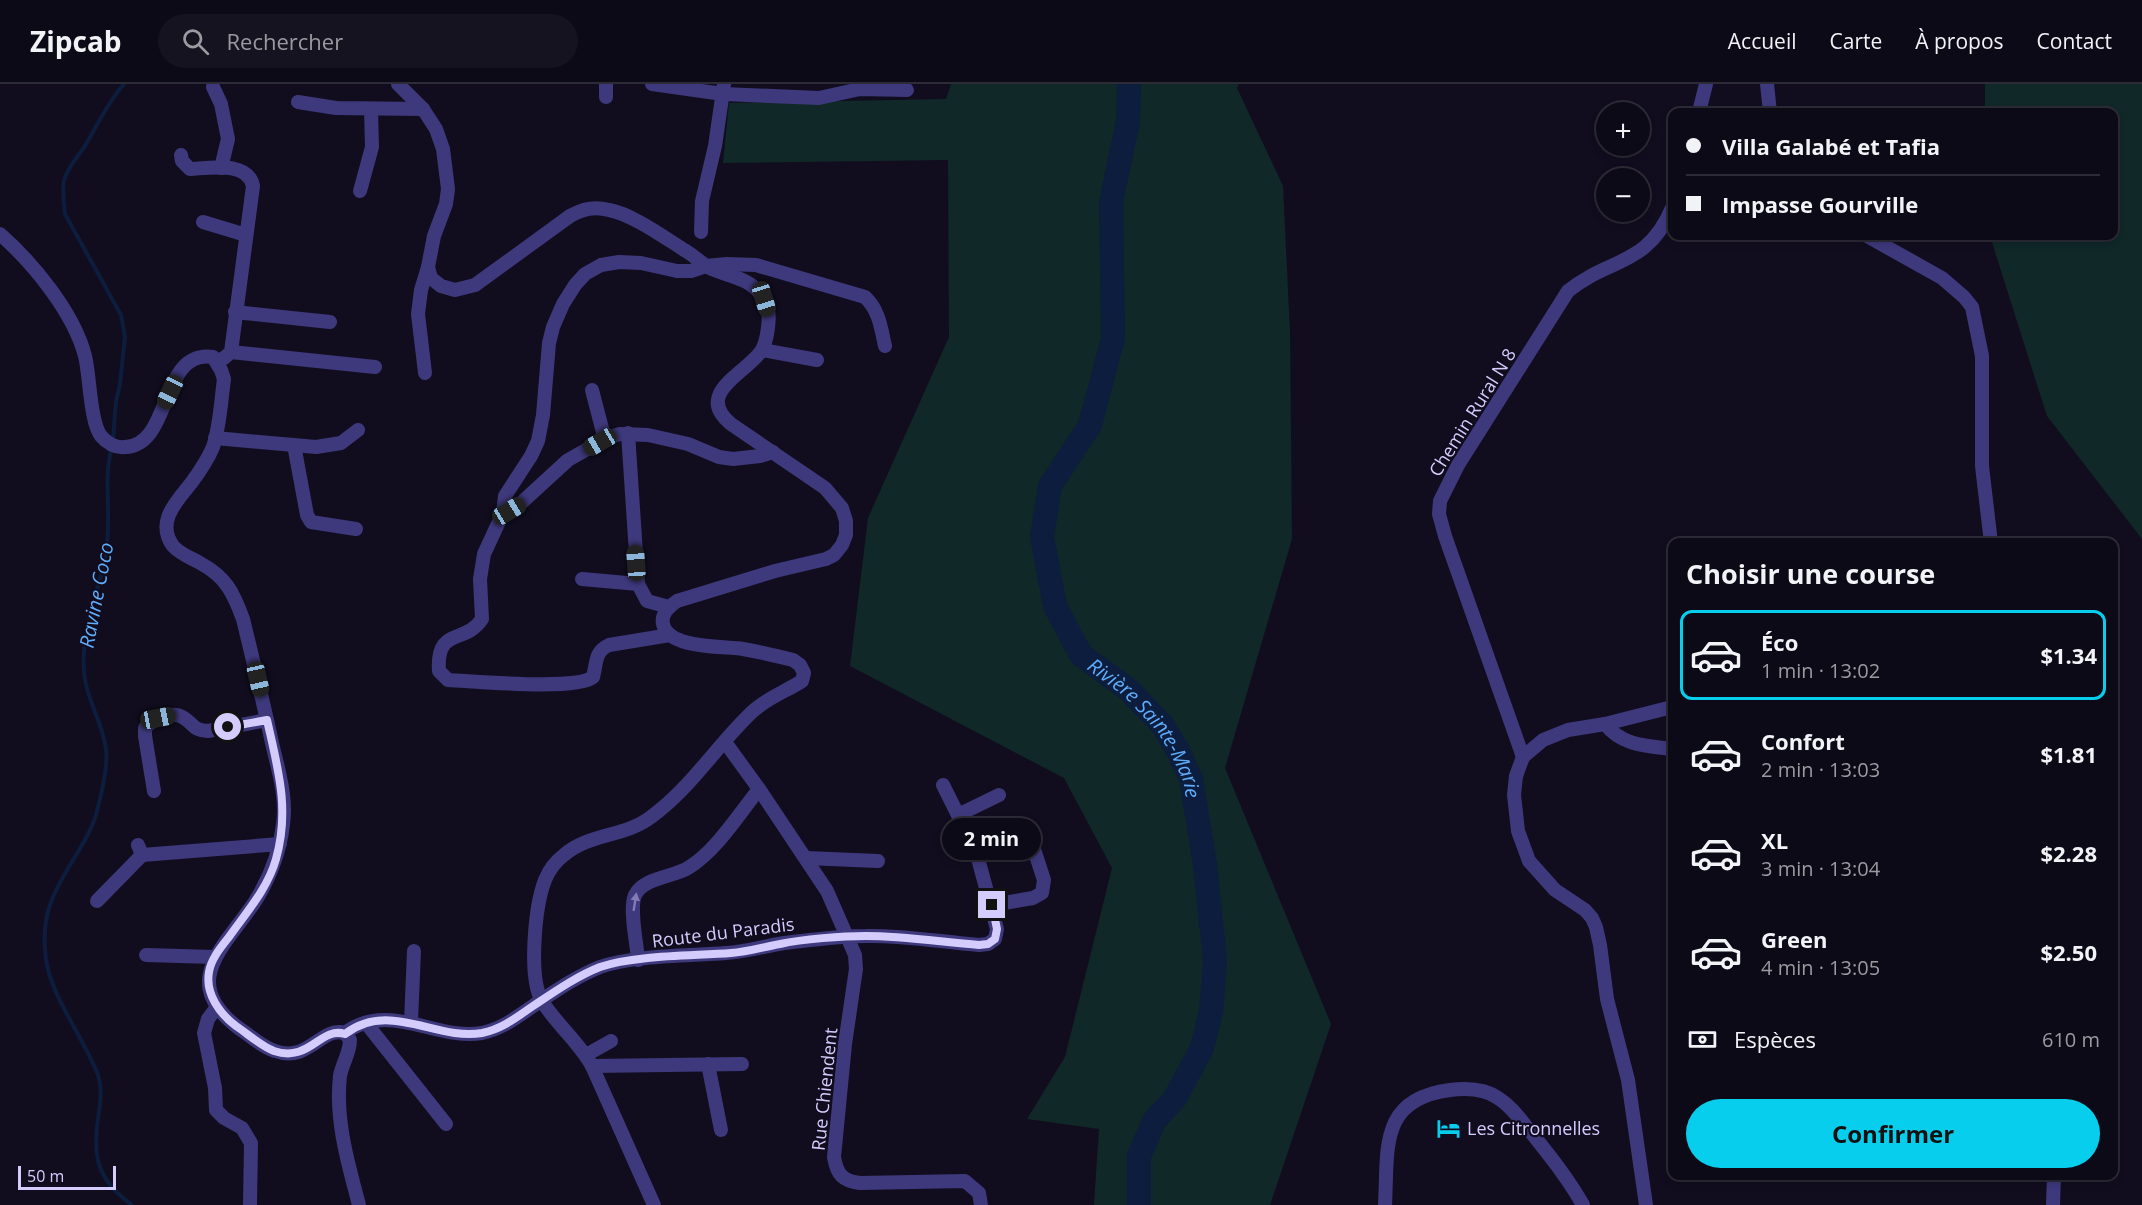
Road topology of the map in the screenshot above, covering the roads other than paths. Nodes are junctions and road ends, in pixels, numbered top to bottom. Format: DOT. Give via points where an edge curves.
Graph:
graph roads {
  1 [pos="398,84"];
  2 [pos="652,84"];
  3 [pos="1706,84"];
  4 [pos="1767,84"];
  5 [pos="213,87"];
  6 [pos="723,89"];
  7 [pos="907,90"];
  8 [pos="298,102"];
  9 [pos="1700,108"];
  10 [pos="1770,108"];
  11 [pos="371,109"];
  12 [pos="423,109"];
  13 [pos="181,155"];
  14 [pos="220,168"];
  15 [pos="360,191"];
  16 [pos="1668,217"];
  17 [pos="203,222"];
  18 [pos="701,232"];
  19 [pos="0,234"];
  20 [pos="246,235"];
  21 [pos="1874,240"];
  22 [pos="706,266"];
  23 [pos="428,267"];
  24 [pos="235,312"];
  25 [pos="330,322"];
  26 [pos="885,346"];
  27 [pos="762,350"];
  28 [pos="231,352"];
  29 [pos="817,360"];
  30 [pos="217,361"];
  31 [pos="375,366"];
  32 [pos="425,373"];
  33 [pos="592,390"];
  34 [pos="358,430"];
  35 [pos="628,433"];
  36 [pos="215,438"];
  37 [pos="604,440"];
  38 [pos="294,445"];
  39 [pos="772,452"];
  40 [pos="503,513"];
  41 [pos="356,529"];
  42 [pos="1990,538"];
  43 [pos="582,579"];
  44 [pos="638,584"];
  45 [pos="669,607"];
  46 [pos="670,635"];
  47 [pos="1668,708"];
  48 [pos="267,720"];
  49 [pos="1605,724"];
  50 [pos="725,742"];
  51 [pos="1668,749"];
  52 [pos="1523,757"];
  53 [pos="943,785"];
  54 [pos="759,789"];
  55 [pos="154,791"];
  56 [pos="999,795"];
  57 [pos="958,815"];
  58 [pos="1031,840"];
  59 [pos="280,844"];
  60 [pos="806,858"];
  61 [pos="878,861"];
  62 [pos="97,901"];
  63 [pos="992,905"];
  64 [pos="848,937"];
  65 [pos="414,951"];
  66 [pos="146,955"];
  67 [pos="214,957"];
  68 [pos="638,960"];
  69 [pos="542,1000"];
  70 [pos="217,1007"];
  71 [pos="411,1022"];
  72 [pos="366,1023"];
  73 [pos="345,1034"];
  74 [pos="611,1041"];
  75 [pos="589,1061"];
  76 [pos="708,1064"];
  77 [pos="742,1064"];
  78 [pos="446,1124"];
  79 [pos="721,1130"];
  80 [pos="2054,1180"];
  81 [pos="250,1205"];
  82 [pos="359,1205"];
  83 [pos="654,1205"];
  84 [pos="981,1205"];
  85 [pos="1385,1205"];
  86 [pos="1583,1205"];
  87 [pos="1646,1205"];
  88 [pos="2053,1205"];
  1 -- 12 [label="street"];
  2 -- 6 [label="street"];
  3 -- 9 [label="street"];
  4 -- 10 [label="street"];
  5 -- 14 [label="street" via="228,139"];
  6 -- 7 [label="street" via="819,98 851,90"];
  6 -- 18 [label="street" via="702,201"];
  8 -- 11 [label="street"];
  11 -- 12 [label="street"];
  11 -- 15 [label="street" via="372,147"];
  12 -- 23 [label="street" via="443,149 448,189"];
  13 -- 14 [label="street" via="190,169"];
  14 -- 20 [label="street" via="241,171 251,179"];
  16 -- 52 [label="street, Chemin Rural N 8" via="1653,242 1633,257 1583,278 1568,291 1458,465 1440,501 1445,536"];
  17 -- 20 [label="street"];
  19 -- 30 [label="street" via="37,273 76,331 88,369 96,426 108,443 132,447 140,443 152,430 184,365 202,356"];
  20 -- 24 [label="street"];
  21 -- 42 [label="street" via="1942,278 1972,307 1982,356 1982,466"];
  22 -- 23 [label="street" via="623,213 595,208 570,216 468,288 454,290 441,286"];
  22 -- 26 [label="street" via="756,265 865,297 878,314"];
  22 -- 27 [label="street" via="748,284 764,299 768,313"];
  22 -- 40 [label="street" via="677,271 641,262 610,263 592,269 575,285 563,304 549,342 538,441 505,496"];
  23 -- 32 [label="street" via="418,314"];
  24 -- 25 [label="street"];
  24 -- 28 [label="street"];
  27 -- 29 [label="street"];
  27 -- 39 [label="street" via="724,387 717,403 723,417"];
  28 -- 30 [label="street"];
  28 -- 31 [label="street"];
  30 -- 36 [label="street" via="224,379"];
  33 -- 37 [label="street"];
  34 -- 38 [label="street" via="341,443"];
  35 -- 37 [label="street"];
  35 -- 39 [label="street" via="688,444 733,459"];
  35 -- 44 [label="street"];
  36 -- 38 [label="street"];
  36 -- 48 [label="street" via="200,472 174,502 167,529 179,552 219,574 230,588 243,619"];
  37 -- 40 [label="street" via="568,460 519,505"];
  38 -- 41 [label="street" via="311,522"];
  39 -- 45 [label="street" via="834,497 846,521 842,545 826,560 775,571"];
  40 -- 46 [label="street" via="484,554 480,579 482,619 477,627 446,642 438,661 442,676 448,680 587,681 593,677 596,657 603,648"];
  43 -- 44 [label="street"];
  44 -- 45 [label="street" via="647,601"];
  45 -- 46 [label="street" via="663,618"];
  46 -- 50 [label="street" via="684,642 764,653 800,665 802,681 762,703"];
  47 -- 49 [label="street"];
  48 -- 55 [label="street" via="208,730 192,727 180,716 151,721 145,736"];
  48 -- 59 [label="street" via="282,790 284,823"];
  49 -- 51 [label="street" via="1620,740"];
  49 -- 52 [label="street" via="1568,730 1542,740"];
  50 -- 54 [label="street, Rue Chiendent"];
  50 -- 69 [label="street" via="651,818 578,846 553,866 545,880 535,926 535,972"];
  52 -- 87 [label="street" via="1514,795 1518,831 1529,861 1555,890 1585,910 1596,927 1607,999 1628,1080"];
  53 -- 57 [label="street"];
  54 -- 60 [label="street, Rue Chiendent"];
  68 -- 54 [label="street, Route du Paradis, one-way" via="633,904 636,893 707,854"];
  56 -- 57 [label="street"];
  57 -- 63 [label="street" via="976,851"];
  58 -- 63 [label="street" via="1044,880 1042,893"];
  59 -- 62 [label="street" via="140,850"];
  59 -- 67 [label="street" via="265,883"];
  60 -- 61 [label="street"];
  60 -- 64 [label="street, Rue Chiendent" via="827,891"];
  63 -- 64 [label="street, Route du Paradis" via="997,929 995,939 988,944"];
  64 -- 68 [label="street, Route du Paradis" via="782,943 747,952"];
  64 -- 84 [label="street, Rue Chiendent" via="856,969 845,1044 836,1168 847,1181 860,1183 965,1181 979,1192"];
  65 -- 71 [label="street"];
  66 -- 67 [label="street"];
  67 -- 70 [label="street" via="209,982"];
  68 -- 69 [label="street, Route du Paradis" via="601,967"];
  69 -- 71 [label="street, Route du Paradis" via="504,1026 482,1033 458,1033"];
  69 -- 75 [label="street"];
  70 -- 73 [label="street, Route du Paradis" via="224,1017 276,1052 306,1051 330,1033"];
  70 -- 81 [label="street" via="204,1033 216,1110 242,1128 251,1143"];
  71 -- 72 [label="street, Route du Paradis"];
  72 -- 73 [label="street, Route du Paradis"];
  72 -- 78 [label="street"];
  73 -- 82 [label="street" via="350,1040 340,1076 341,1122"];
  74 -- 75 [label="street"];
  75 -- 76 [label="street"];
  75 -- 83 [label="street"];
  76 -- 77 [label="street"];
  76 -- 79 [label="street"];
  80 -- 88 [label="street"];
  85 -- 86 [label="street" via="1389,1142 1396,1117 1418,1098 1458,1089 1489,1093 1513,1110 1568,1179"];
}
